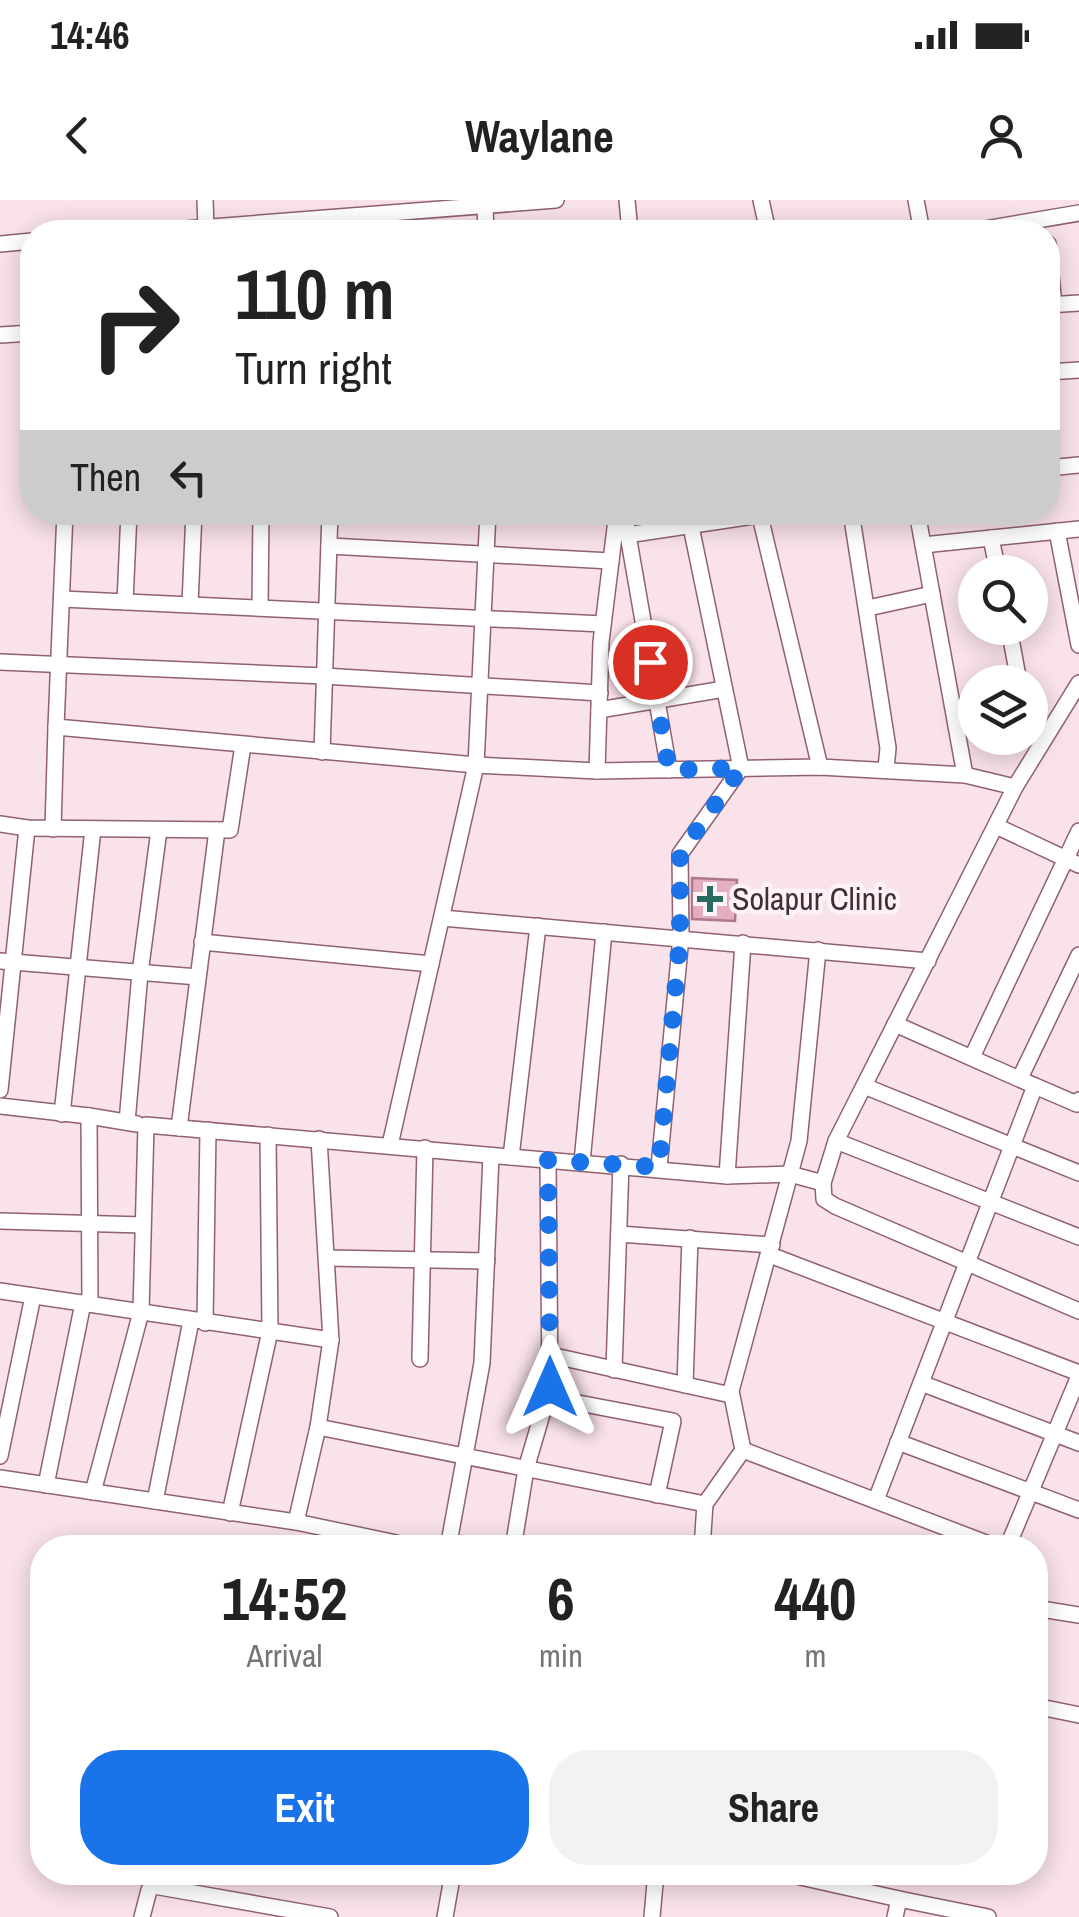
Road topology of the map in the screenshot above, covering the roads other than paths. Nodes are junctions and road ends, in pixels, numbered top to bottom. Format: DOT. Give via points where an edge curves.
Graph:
graph roads {
  1 [pos="556,200"];
  2 [pos="515,202"];
  3 [pos="420,206"];
  4 [pos="485,207"];
  5 [pos="361,220"];
  6 [pos="486,220"];
  7 [pos="65,525"];
  8 [pos="129,525"];
  9 [pos="193,525"];
  10 [pos="261,525"];
  11 [pos="330,525"];
  12 [pos="488,525"];
  13 [pos="618,525"];
  14 [pos="624,525"];
  15 [pos="666,525"];
  16 [pos="690,525"];
  17 [pos="762,525"];
  18 [pos="852,525"];
  19 [pos="919,525"];
  20 [pos="1079,529"];
  21 [pos="1057,531"];
  22 [pos="627,535"];
  23 [pos="991,538"];
  24 [pos="923,545"];
  25 [pos="329,546"];
  26 [pos="487,554"];
  27 [pos="994,555"];
  28 [pos="611,561"];
  29 [pos="932,594"];
  30 [pos="62,599"];
  31 [pos="126,602"];
  32 [pos="190,604"];
  33 [pos="260,607"];
  34 [pos="868,608"];
  35 [pos="326,610"];
  36 [pos="484,618"];
  37 [pos="604,624"];
  38 [pos="1079,644"];
  39 [pos="0,662"];
  40 [pos="59,665"];
  41 [pos="324,676"];
  42 [pos="1079,683"];
  43 [pos="480,686"];
  44 [pos="724,689"];
  45 [pos="600,701"];
  46 [pos="656,701"];
  47 [pos="56,727"];
  48 [pos="243,745"];
  49 [pos="322,752"];
  50 [pos="1034,757"];
  51 [pos="476,765"];
  52 [pos="820,767"];
  53 [pos="741,768"];
  54 [pos="886,768"];
  55 [pos="669,770"];
  56 [pos="596,771"];
  57 [pos="965,775"];
  58 [pos="1015,787"];
  59 [pos="0,824"];
  60 [pos="996,826"];
  61 [pos="26,828"];
  62 [pos="52,829"];
  63 [pos="93,829"];
  64 [pos="159,830"];
  65 [pos="216,830"];
  66 [pos="1079,832"];
  67 [pos="1072,862"];
  68 [pos="442,918"];
  69 [pos="538,926"];
  70 [pos="604,932"];
  71 [pos="680,938"];
  72 [pos="202,942"];
  73 [pos="743,944"];
  74 [pos="818,950"];
  75 [pos="1079,955"];
  76 [pos="928,961"];
  77 [pos="7,962"];
  78 [pos="431,964"];
  79 [pos="78,969"];
  80 [pos="140,973"];
  81 [pos="198,976"];
  82 [pos="895,1024"];
  83 [pos="972,1057"];
  84 [pos="1027,1082"];
  85 [pos="864,1086"];
  86 [pos="0,1090"];
  87 [pos="1078,1102"];
  88 [pos="0,1106"];
  89 [pos="62,1114"];
  90 [pos="89,1116"];
  91 [pos="127,1122"];
  92 [pos="146,1125"];
  93 [pos="179,1128"];
  94 [pos="208,1130"];
  95 [pos="268,1135"];
  96 [pos="319,1139"];
  97 [pos="836,1142"];
  98 [pos="390,1144"];
  99 [pos="1011,1146"];
  100 [pos="425,1148"];
  101 [pos="492,1156"];
  102 [pos="511,1157"];
  103 [pos="548,1160"];
  104 [pos="582,1162"];
  105 [pos="621,1164"];
  106 [pos="659,1167"];
  107 [pos="1079,1173"];
  108 [pos="790,1174"];
  109 [pos="727,1176"];
  110 [pos="824,1183"];
  111 [pos="989,1202"];
  112 [pos="0,1221"];
  113 [pos="143,1225"];
  114 [pos="90,1226"];
  115 [pos="619,1234"];
  116 [pos="1079,1237"];
  117 [pos="690,1238"];
  118 [pos="771,1250"];
  119 [pos="327,1258"];
  120 [pos="421,1260"];
  121 [pos="487,1261"];
  122 [pos="966,1264"];
  123 [pos="0,1291"];
  124 [pos="33,1296"];
  125 [pos="86,1304"];
  126 [pos="1079,1311"];
  127 [pos="141,1312"];
  128 [pos="198,1322"];
  129 [pos="945,1322"];
  130 [pos="270,1331"];
  131 [pos="331,1340"];
  132 [pos="550,1355"];
  133 [pos="420,1360"];
  134 [pos="614,1370"];
  135 [pos="1079,1375"];
  136 [pos="921,1383"];
  137 [pos="685,1385"];
  138 [pos="730,1395"];
  139 [pos="547,1397"];
  140 [pos="318,1427"];
  141 [pos="1055,1433"];
  142 [pos="898,1442"];
  143 [pos="1079,1443"];
  144 [pos="744,1450"];
  145 [pos="0,1456"];
  146 [pos="466,1457"];
  147 [pos="526,1469"];
  148 [pos="0,1478"];
  149 [pos="46,1484"];
  150 [pos="93,1492"];
  151 [pos="1030,1492"];
  152 [pos="657,1495"];
  153 [pos="876,1500"];
  154 [pos="154,1501"];
  155 [pos="705,1504"];
  156 [pos="1079,1510"];
  157 [pos="230,1512"];
  158 [pos="296,1522"];
  159 [pos="358,1535"];
  160 [pos="451,1535"];
  161 [pos="515,1535"];
  162 [pos="703,1535"];
  163 [pos="966,1535"];
  164 [pos="1012,1535"];
  165 [pos="1048,1610"];
  166 [pos="1079,1616"];
  167 [pos="1048,1709"];
  168 [pos="1079,1715"];
  169 [pos="451,1885"];
  170 [pos="655,1885"];
  171 [pos="836,1885"];
  172 [pos="899,1899"];
  173 [pos="142,1917"];
  174 [pos="330,1917"];
  175 [pos="445,1917"];
  176 [pos="652,1917"];
  177 [pos="895,1917"];
  178 [pos="988,1917"];
  1 -- 2 [label="street"];
  2 -- 4 [label="street"];
  3 -- 4 [label="street"];
  3 -- 5 [label="street"];
  4 -- 6 [label="street"];
  7 -- 30 [label="street"];
  8 -- 31 [label="street"];
  9 -- 32 [label="street"];
  10 -- 33 [label="street"];
  11 -- 25 [label="street"];
  12 -- 26 [label="street"];
  13 -- 28 [label="street"];
  14 -- 22 [label="street"];
  15 -- 22 [label="street"];
  16 -- 44 [label="street"];
  17 -- 52 [label="street"];
  18 -- 34 [label="street"];
  19 -- 24 [label="street"];
  20 -- 21 [label="street"];
  21 -- 23 [label="street"];
  21 -- 38 [label="street"];
  22 -- 46 [label="street"];
  23 -- 24 [label="street"];
  23 -- 27 [label="street"];
  24 -- 29 [label="street"];
  25 -- 26 [label="street"];
  25 -- 35 [label="street"];
  26 -- 28 [label="street"];
  26 -- 36 [label="street"];
  28 -- 37 [label="street"];
  29 -- 34 [label="street"];
  29 -- 57 [label="street"];
  30 -- 31 [label="street"];
  30 -- 40 [label="street"];
  31 -- 32 [label="street"];
  32 -- 33 [label="street"];
  33 -- 35 [label="street"];
  34 -- 54 [label="street"];
  35 -- 36 [label="street"];
  35 -- 41 [label="street"];
  36 -- 37 [label="street"];
  36 -- 43 [label="street"];
  37 -- 45 [label="street"];
  39 -- 40 [label="street"];
  40 -- 41 [label="street"];
  40 -- 47 [label="street"];
  41 -- 43 [label="street"];
  41 -- 49 [label="street"];
  42 -- 50 [label="street"];
  43 -- 45 [label="street"];
  43 -- 51 [label="street"];
  44 -- 46 [label="street"];
  44 -- 53 [label="street"];
  45 -- 46 [label="street"];
  45 -- 56 [label="street"];
  46 -- 55 [label="street"];
  47 -- 48 [label="street"];
  47 -- 62 [label="street"];
  48 -- 49 [label="street"];
  48 -- 65 [label="street" via="230,830"];
  49 -- 51 [label="street"];
  50 -- 58 [label="street"];
  51 -- 56 [label="street"];
  51 -- 68 [label="street"];
  52 -- 53 [label="street"];
  52 -- 54 [label="street"];
  53 -- 55 [label="street"];
  53 -- 71 [label="street" via="680,854"];
  54 -- 57 [label="street"];
  55 -- 56 [label="street"];
  57 -- 58 [label="street"];
  58 -- 60 [label="street"];
  59 -- 61 [label="street"];
  60 -- 67 [label="street"];
  60 -- 76 [label="street"];
  61 -- 62 [label="street"];
  61 -- 77 [label="street"];
  62 -- 63 [label="street"];
  63 -- 64 [label="street"];
  63 -- 79 [label="street"];
  64 -- 65 [label="street"];
  64 -- 80 [label="street"];
  65 -- 72 [label="street"];
  66 -- 67 [label="street"];
  67 -- 83 [label="street"];
  68 -- 69 [label="street"];
  68 -- 78 [label="street"];
  69 -- 70 [label="street"];
  69 -- 102 [label="street"];
  70 -- 71 [label="street"];
  70 -- 104 [label="street"];
  71 -- 73 [label="street"];
  71 -- 106 [label="street"];
  72 -- 78 [label="street"];
  72 -- 81 [label="street"];
  73 -- 74 [label="street"];
  73 -- 109 [label="street"];
  74 -- 76 [label="street"];
  74 -- 108 [label="street"];
  75 -- 84 [label="street"];
  76 -- 82 [label="street"];
  77 -- 79 [label="street"];
  77 -- 86 [label="street"];
  78 -- 98 [label="street"];
  79 -- 80 [label="street"];
  79 -- 89 [label="street"];
  80 -- 81 [label="street"];
  80 -- 91 [label="street"];
  81 -- 93 [label="street"];
  82 -- 83 [label="street"];
  82 -- 85 [label="street"];
  83 -- 84 [label="street"];
  84 -- 87 [label="street"];
  84 -- 99 [label="street"];
  85 -- 97 [label="street"];
  85 -- 99 [label="street"];
  88 -- 89 [label="street"];
  89 -- 90 [label="street"];
  90 -- 91 [label="street"];
  90 -- 114 [label="street"];
  91 -- 92 [label="street"];
  92 -- 93 [label="street"];
  92 -- 113 [label="street"];
  93 -- 94 [label="street"];
  94 -- 95 [label="street"];
  94 -- 128 [label="street"];
  95 -- 96 [label="street"];
  95 -- 130 [label="street"];
  96 -- 98 [label="street"];
  96 -- 119 [label="street"];
  97 -- 110 [label="street"];
  97 -- 111 [label="street"];
  98 -- 100 [label="street"];
  99 -- 107 [label="street"];
  99 -- 111 [label="street"];
  100 -- 101 [label="street"];
  100 -- 120 [label="street"];
  101 -- 102 [label="street"];
  101 -- 121 [label="street"];
  102 -- 103 [label="street"];
  103 -- 104 [label="street"];
  103 -- 132 [label="street"];
  104 -- 105 [label="street"];
  105 -- 106 [label="street"];
  105 -- 115 [label="street"];
  106 -- 109 [label="street"];
  108 -- 109 [label="street"];
  108 -- 110 [label="street"];
  108 -- 118 [label="street"];
  110 -- 122 [label="street" via="824,1199 835,1206"];
  111 -- 116 [label="street"];
  111 -- 122 [label="street"];
  112 -- 114 [label="street"];
  113 -- 114 [label="street"];
  113 -- 127 [label="street"];
  114 -- 125 [label="street"];
  115 -- 117 [label="street"];
  115 -- 134 [label="street"];
  117 -- 118 [label="street"];
  117 -- 137 [label="street"];
  118 -- 129 [label="street"];
  118 -- 138 [label="street"];
  119 -- 120 [label="street"];
  119 -- 131 [label="street"];
  120 -- 121 [label="street"];
  120 -- 133 [label="street"];
  121 -- 146 [label="street" via="482,1363"];
  122 -- 126 [label="street"];
  122 -- 129 [label="street"];
  123 -- 124 [label="street"];
  124 -- 125 [label="street"];
  124 -- 145 [label="street"];
  125 -- 127 [label="street"];
  125 -- 149 [label="street"];
  127 -- 128 [label="street"];
  127 -- 150 [label="street"];
  128 -- 130 [label="street"];
  128 -- 154 [label="street"];
  129 -- 135 [label="street"];
  129 -- 136 [label="street"];
  130 -- 131 [label="street"];
  130 -- 157 [label="street"];
  131 -- 140 [label="street"];
  132 -- 134 [label="street"];
  132 -- 139 [label="street"];
  134 -- 137 [label="street"];
  135 -- 141 [label="street"];
  136 -- 141 [label="street"];
  136 -- 142 [label="street"];
  137 -- 138 [label="street"];
  138 -- 144 [label="street"];
  139 -- 147 [label="street"];
  139 -- 152 [label="street" via="673,1421"];
  140 -- 146 [label="street"];
  140 -- 158 [label="street"];
  141 -- 143 [label="street"];
  141 -- 151 [label="street"];
  142 -- 151 [label="street"];
  142 -- 153 [label="street"];
  144 -- 153 [label="street"];
  144 -- 155 [label="street"];
  146 -- 147 [label="street"];
  146 -- 160 [label="street"];
  147 -- 152 [label="street"];
  147 -- 161 [label="street"];
  148 -- 149 [label="street"];
  149 -- 150 [label="street"];
  150 -- 154 [label="street"];
  151 -- 156 [label="street"];
  151 -- 164 [label="street"];
  152 -- 155 [label="street"];
  153 -- 163 [label="street"];
  154 -- 157 [label="street"];
  155 -- 162 [label="street"];
  157 -- 158 [label="street"];
  158 -- 159 [label="street"];
  165 -- 166 [label="street"];
  167 -- 168 [label="street"];
  169 -- 175 [label="street"];
  170 -- 176 [label="street"];
  171 -- 172 [label="street"];
  172 -- 177 [label="street"];
  172 -- 178 [label="street"];
  173 -- 174 [label="street" via="154,1886"];
}
